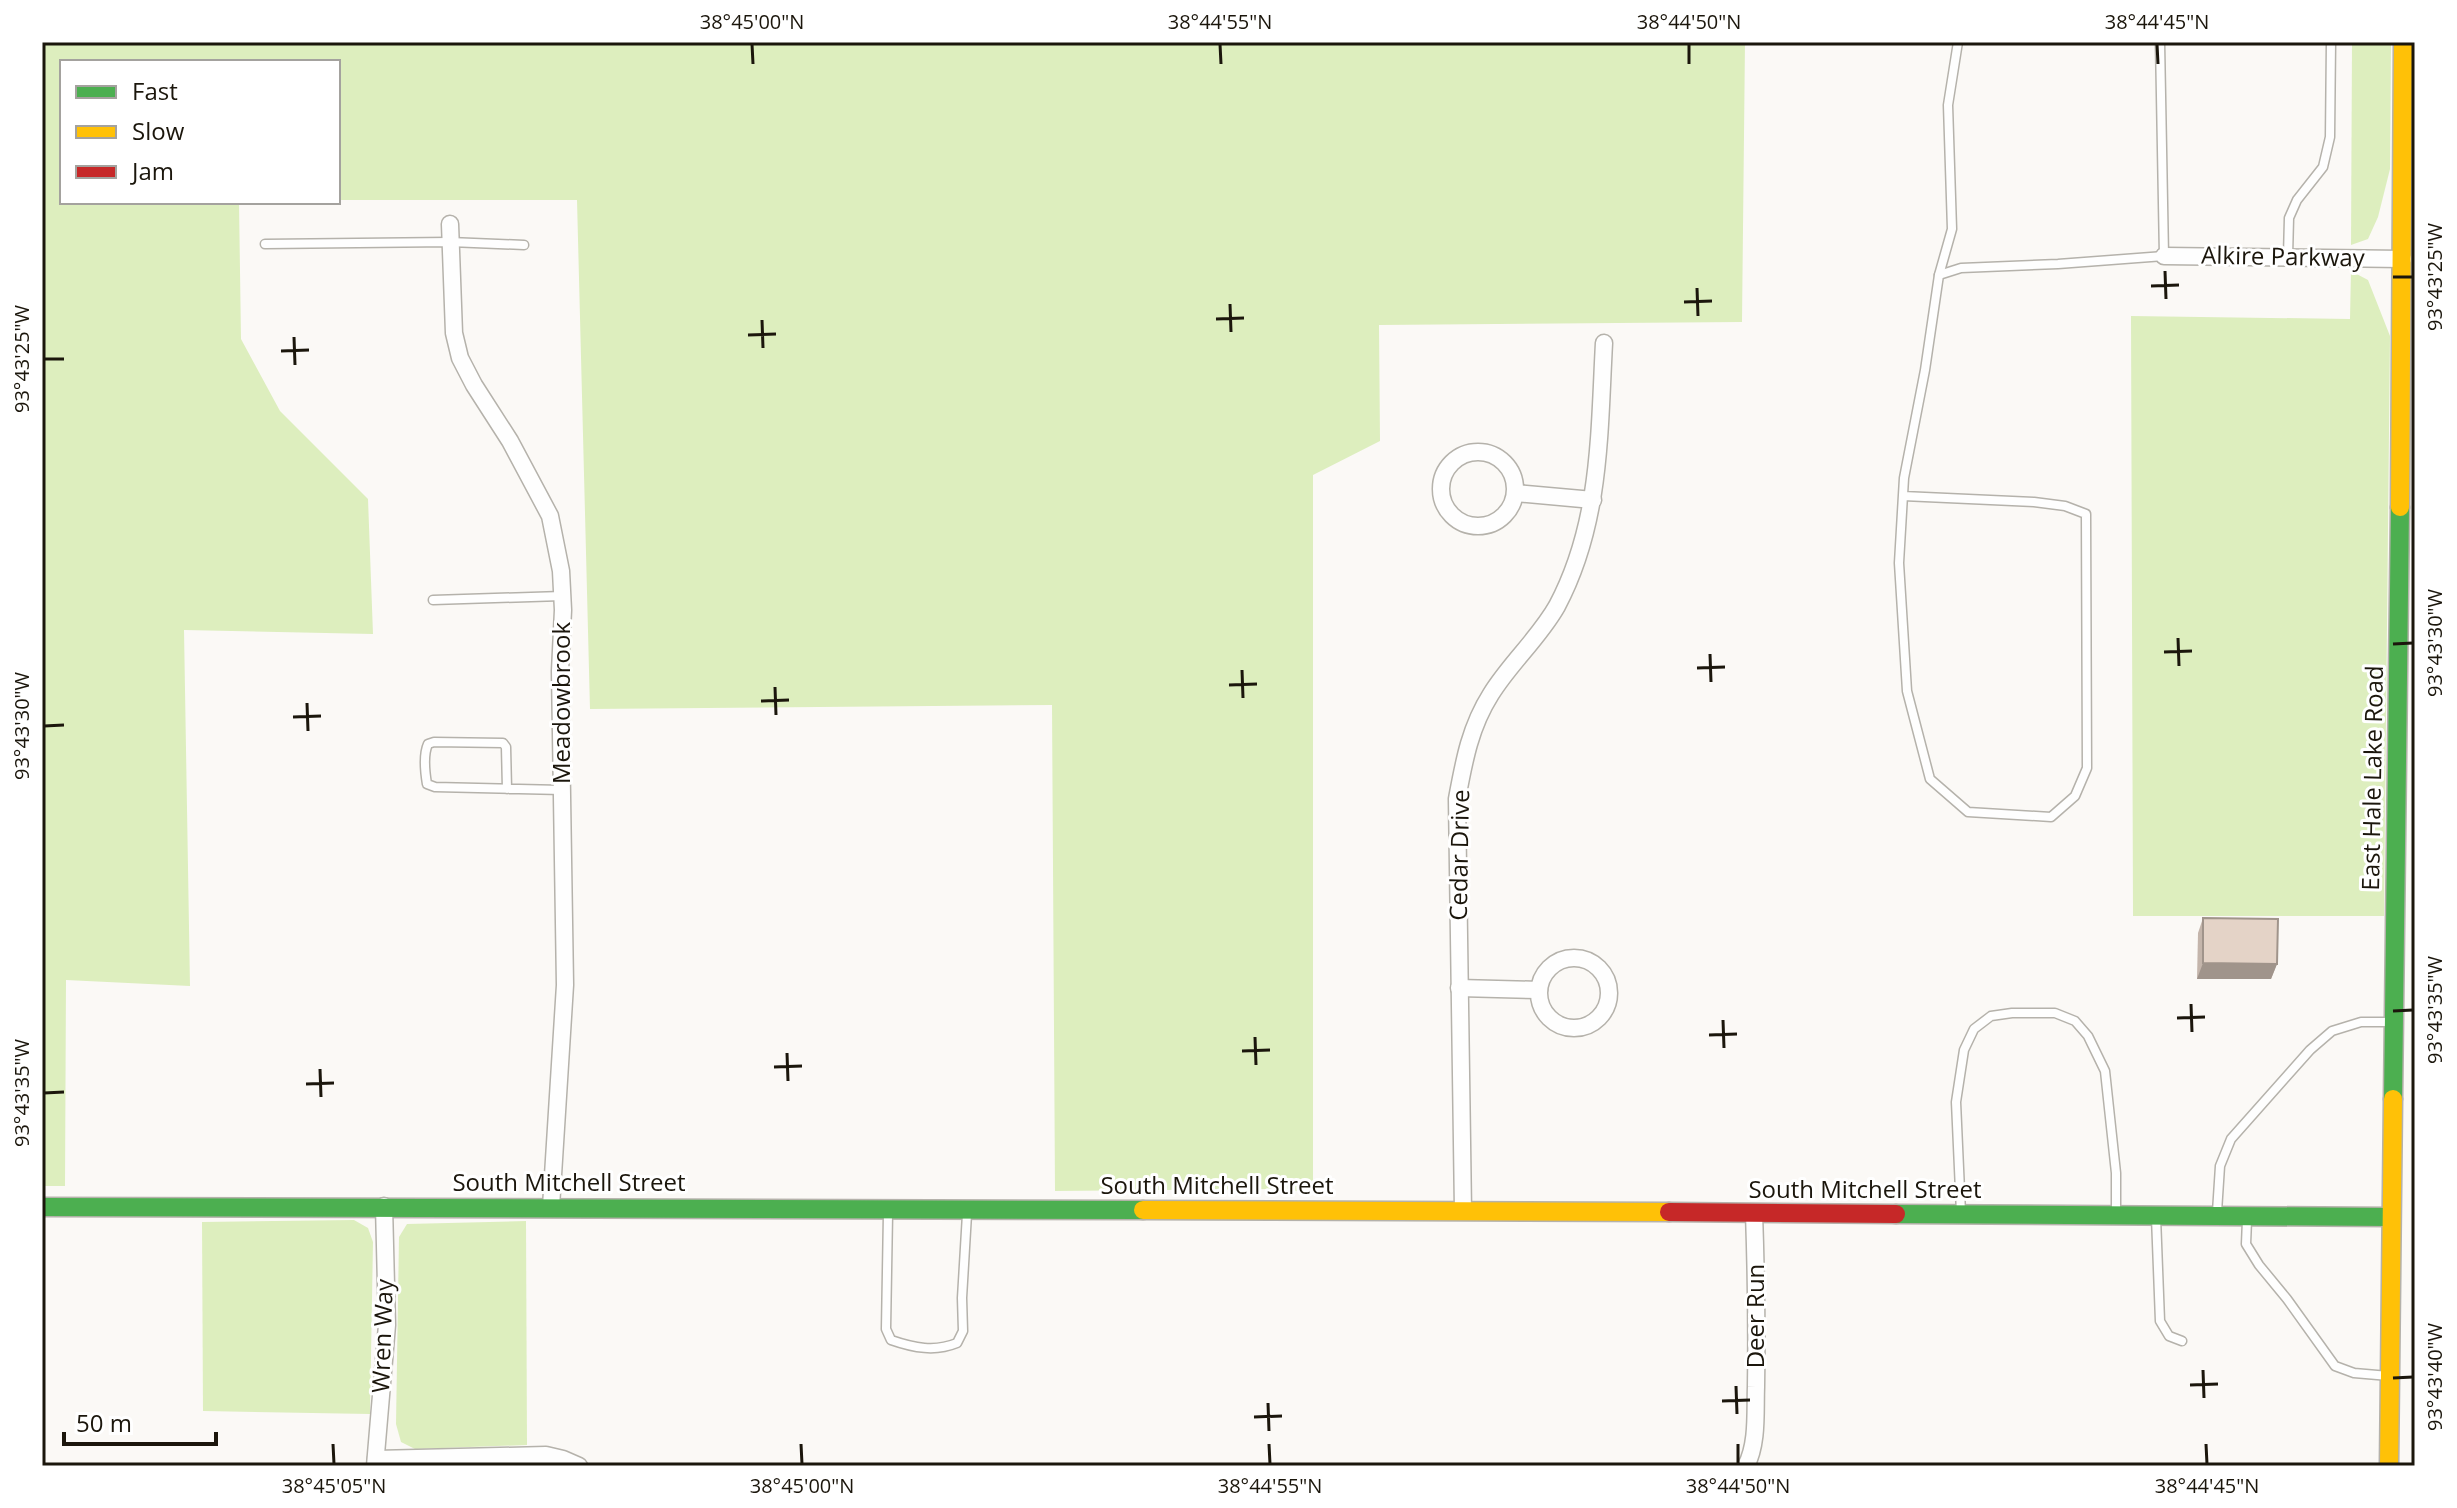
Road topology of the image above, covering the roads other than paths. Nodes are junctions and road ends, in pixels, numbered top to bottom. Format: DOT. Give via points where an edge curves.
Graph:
graph roads {
  1 [pos="1958,42"];
  2 [pos="2160,42"];
  3 [pos="2331,42"];
  4 [pos="2403,42"];
  5 [pos="450,224"];
  6 [pos="450,242"];
  7 [pos="265,244"];
  8 [pos="524,245"];
  9 [pos="2164,256"];
  10 [pos="2288,256"];
  11 [pos="2403,259"];
  12 [pos="1939,275"];
  13 [pos="1604,343"];
  14 [pos="1516,493"];
  15 [pos="1903,496"];
  16 [pos="1593,500"];
  17 [pos="562,596"];
  18 [pos="433,600"];
  19 [pos="507,789"];
  20 [pos="562,790"];
  21 [pos="1459,988"];
  22 [pos="1539,990"];
  23 [pos="2394,1022"];
  24 [pos="384,1206"];
  25 [pos="42,1207"];
  26 [pos="551,1207"];
  27 [pos="888,1209"];
  28 [pos="967,1209"];
  29 [pos="1463,1211"];
  30 [pos="1754,1213"];
  31 [pos="1961,1215"];
  32 [pos="2116,1216"];
  33 [pos="2156,1216"];
  34 [pos="2217,1216"];
  35 [pos="2247,1216"];
  36 [pos="2391,1217"];
  37 [pos="2182,1341"];
  38 [pos="2390,1376"];
  39 [pos="376,1462"];
  40 [pos="579,1466"];
  41 [pos="1746,1466"];
  42 [pos="2389,1466"];
  1 -- 12 [label="lane" via="1948,105 1952,229"];
  2 -- 9 [label="lane"];
  3 -- 10 [label="lane" via="2330,137 2323,167 2289,218"];
  4 -- 11 [label="street, East Hale Lake Road"];
  5 -- 6 [label="street, Meadowbrook"];
  6 -- 7 [label="lane"];
  6 -- 8 [label="lane"];
  6 -- 17 [label="street, Meadowbrook" via="460,358 550,516"];
  9 -- 10 [label="street, Alkire Parkway"];
  9 -- 12 [label="lane" via="1961,268"];
  10 -- 11 [label="street, Alkire Parkway"];
  11 -- 23 [label="street, East Hale Lake Road"];
  12 -- 15 [label="lane"];
  13 -- 16 [label="street, Cedar Drive"];
  14 -- 14 [label="street" via="1510,469 1491,453 1467,453 1447,468 1442,479 1450,514 1472,526 1506,515"];
  14 -- 16 [label="street"];
  15 -- 15 [label="lane" via="1899,563 1907,691 1930,779 1968,812 2051,817 2075,796 2087,768 2086,514 2034,502"];
  16 -- 21 [label="street, Cedar Drive" via="1580,557 1555,608 1492,692 1468,744 1457,799"];
  17 -- 18 [label="lane"];
  17 -- 20 [label="street, Meadowbrook"];
  19 -- 19 [label="lane" via="427,784 428,744 503,743"];
  19 -- 20 [label="lane"];
  20 -- 26 [label="street, Meadowbrook" via="565,985"];
  21 -- 22 [label="street"];
  21 -- 29 [label="street, Cedar Drive"];
  22 -- 22 [label="street" via="1548,969 1579,957 1600,968 1610,989 1605,1012 1575,1029 1545,1013"];
  23 -- 34 [label="lane" via="2361,1022 2332,1031 2300,1061 2231,1139 2217,1181"];
  23 -- 36 [label="street, East Hale Lake Road"];
  24 -- 25 [label="street, South Mitchell Street"];
  24 -- 26 [label="street, South Mitchell Street"];
  24 -- 39 [label="street, Wren Way" via="387,1325"];
  26 -- 27 [label="street, South Mitchell Street"];
  27 -- 28 [label="street, South Mitchell Street"];
  27 -- 28 [label="lane" via="886,1329 891,1340 941,1349 957,1343 963,1331"];
  28 -- 29 [label="street, South Mitchell Street"];
  29 -- 30 [label="street, South Mitchell Street"];
  30 -- 31 [label="street, South Mitchell Street"];
  30 -- 41 [label="street, Deer Run" via="1755,1434"];
  31 -- 32 [label="street, South Mitchell Street"];
  31 -- 32 [label="lane" via="1956,1102 1964,1050 1974,1029 1991,1016 2055,1013 2075,1021 2088,1036 2105,1071"];
  32 -- 33 [label="street, South Mitchell Street"];
  33 -- 34 [label="street, South Mitchell Street"];
  33 -- 37 [label="lane" via="2160,1321 2169,1336"];
  34 -- 35 [label="street, South Mitchell Street"];
  35 -- 36 [label="street, South Mitchell Street"];
  35 -- 38 [label="lane" via="2246,1244 2335,1366"];
  36 -- 38 [label="street, East Hale Lake Road"];
  38 -- 42 [label="street, East Hale Lake Road"];
  39 -- 40 [label="street" via="546,1455"];
}
